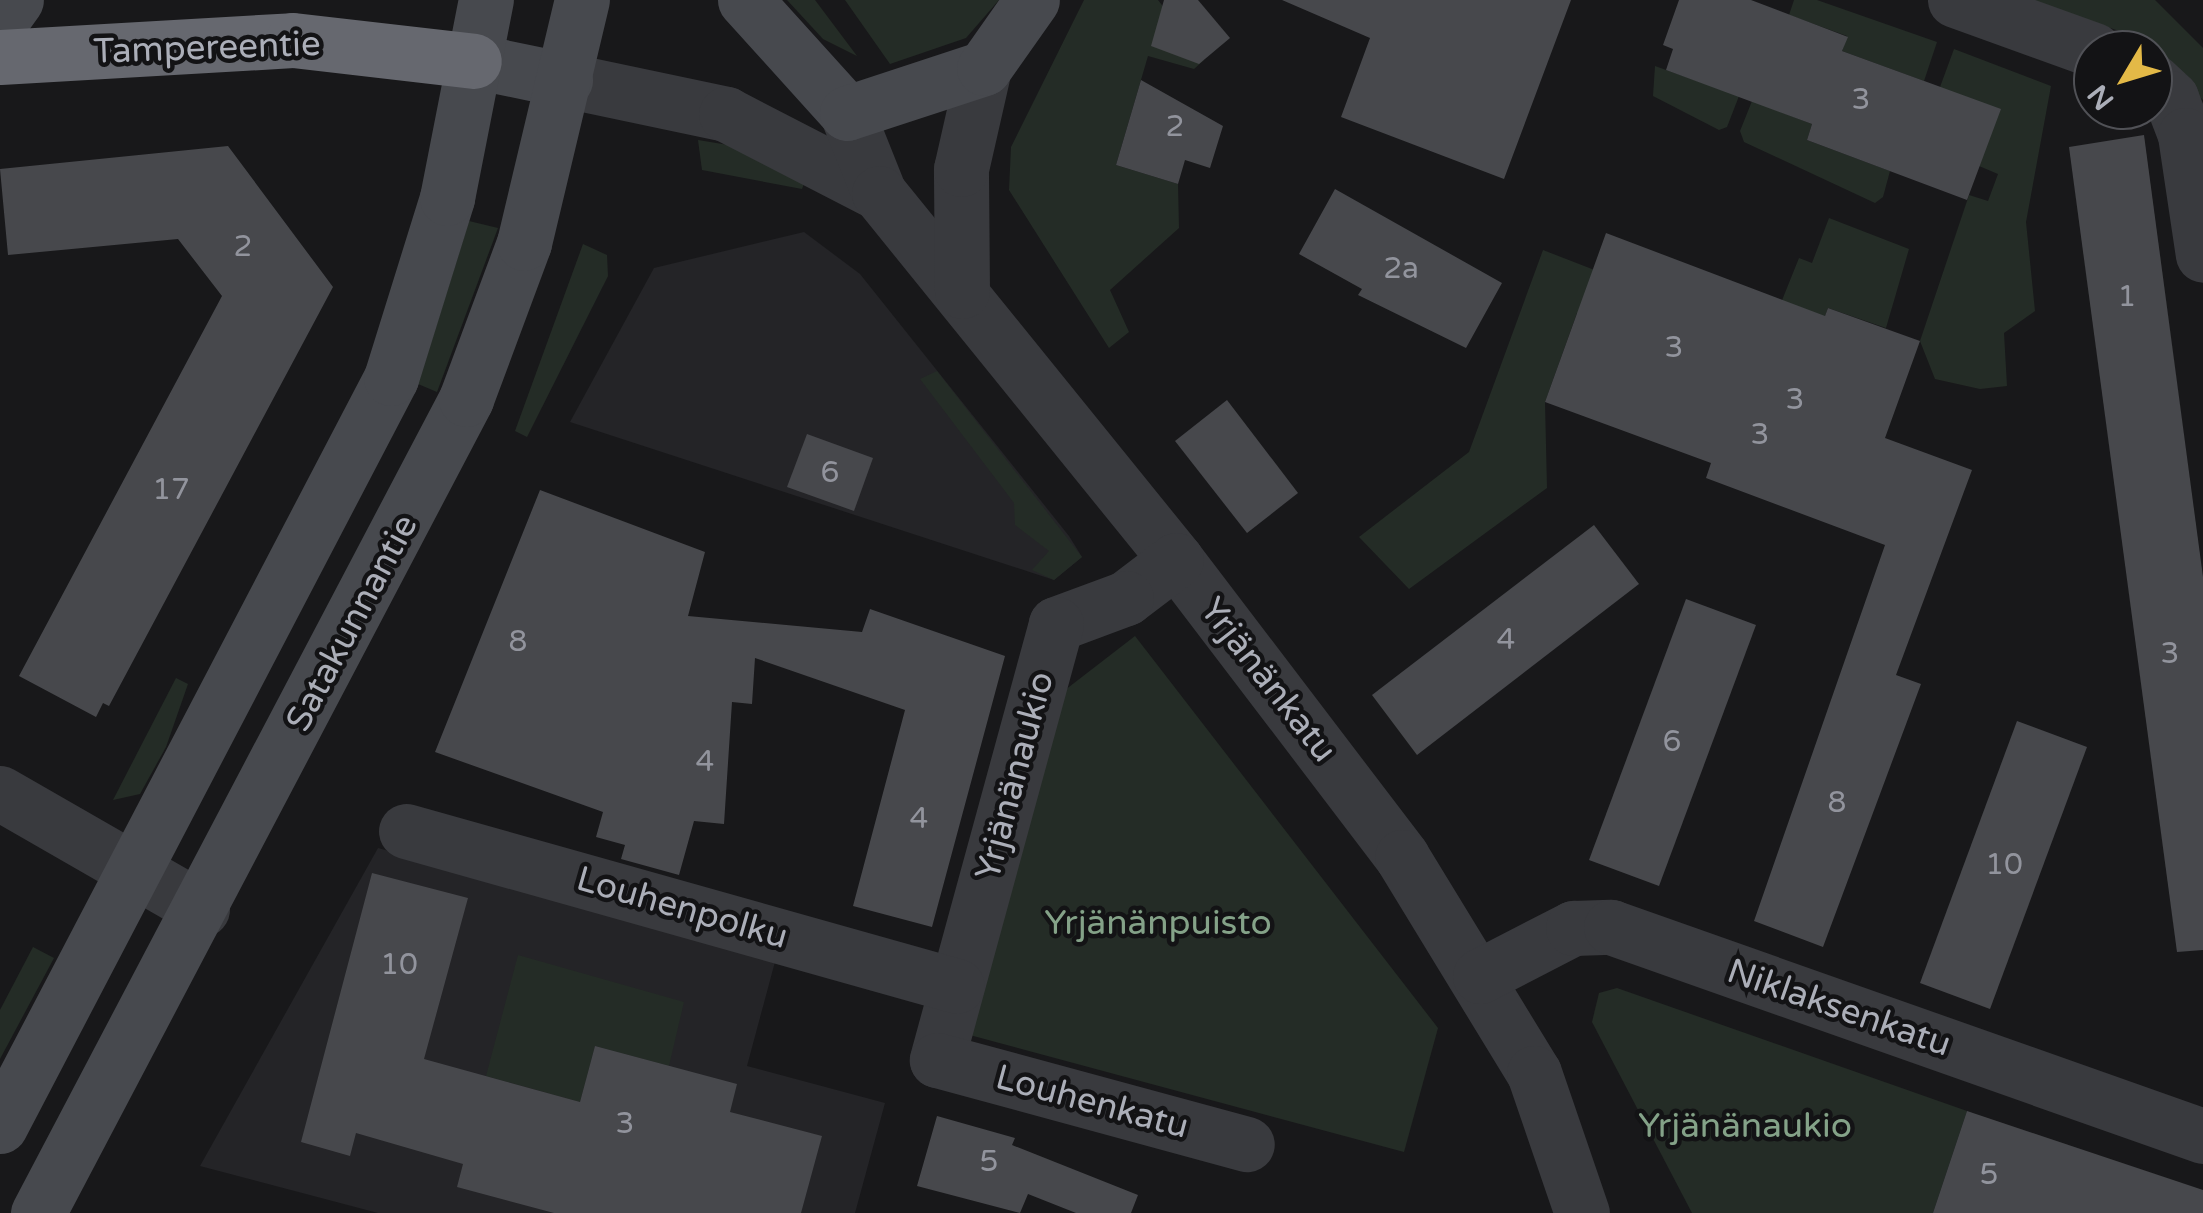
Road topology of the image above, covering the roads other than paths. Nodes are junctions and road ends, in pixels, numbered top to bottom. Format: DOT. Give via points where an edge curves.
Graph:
graph roads {
  1 [pos="16,0"];
  2 [pos="486,0"];
  3 [pos="582,0"];
  4 [pos="745,0"];
  5 [pos="1032,0"];
  6 [pos="1955,0"];
  7 [pos="0,22"];
  8 [pos="2073,42"];
  9 [pos="0,57"];
  10 [pos="474,61"];
  11 [pos="984,68"];
  12 [pos="565,80"];
  13 [pos="2173,103"];
  14 [pos="847,113"];
  15 [pos="879,192"];
  16 [pos="2203,255"];
  17 [pos="962,292"];
  18 [pos="1176,560"];
  19 [pos="0,793"];
  20 [pos="406,831"];
  21 [pos="136,872"];
  22 [pos="202,908"];
  23 [pos="1480,976"];
  24 [pos="958,986"];
  25 [pos="937,1060"];
  26 [pos="0,1126"];
  27 [pos="2203,1136"];
  28 [pos="1247,1144"];
  29 [pos="38,1213"];
  30 [pos="1582,1213"];
  1 -- 7 [label="main road"];
  2 -- 10 [label="main road"];
  3 -- 12 [label="main road, Satakunnantie"];
  4 -- 14 [label="main road, Yrjänänkatu"];
  5 -- 11 [label="main road"];
  6 -- 8 [label="street"];
  9 -- 10 [label="highway, Tampereentie" via="294,40"];
  10 -- 12 [label="main road"];
  10 -- 21 [label="main road" via="446,198 391,378"];
  11 -- 14 [label="main road"];
  11 -- 17 [label="street" via="960,169"];
  12 -- 15 [label="street, Yrjänänkatu" via="726,114"];
  12 -- 22 [label="main road, Satakunnantie" via="524,243 466,399"];
  13 -- 16 [label="street" via="2185,135"];
  14 -- 15 [label="street, Yrjänänkatu"];
  15 -- 17 [label="street, Yrjänänkatu"];
  17 -- 18 [label="street, Yrjänänkatu"];
  18 -- 23 [label="street, Yrjänänkatu" via="1391,843"];
  18 -- 24 [label="street, Yrjänänaukio" via="1126,598 1056,624"];
  19 -- 21 [label="street"];
  20 -- 24 [label="street, Louhenpolku"];
  21 -- 22 [label="street"];
  21 -- 26 [label="main road"];
  22 -- 29 [label="main road, Satakunnantie"];
  23 -- 27 [label="street, Niklaksenkatu" via="1573,928 1611,928"];
  23 -- 30 [label="street, Yrjänänkatu" via="1534,1072"];
  24 -- 25 [label="street, Yrjänänaukio"];
  25 -- 28 [label="street, Louhenkatu"];
}
